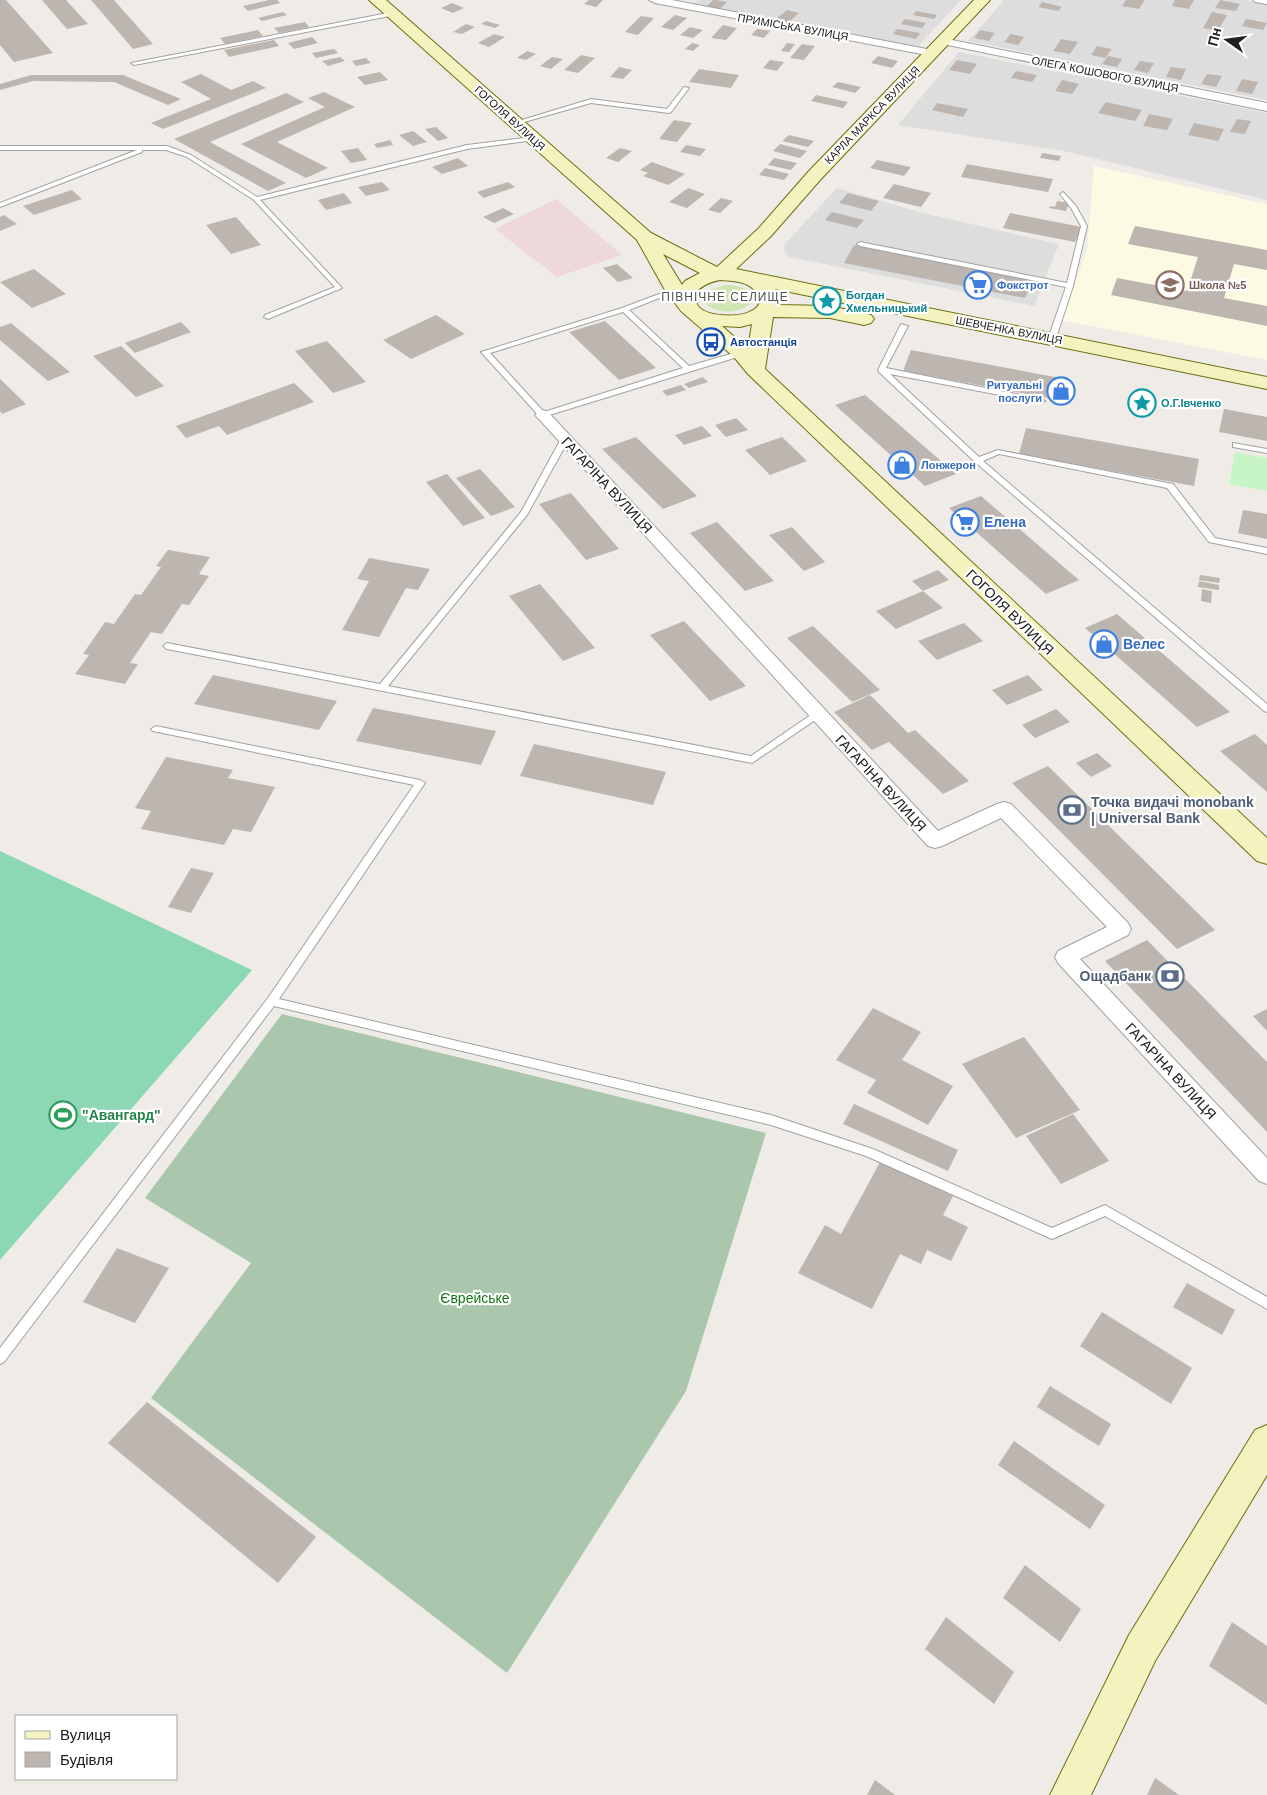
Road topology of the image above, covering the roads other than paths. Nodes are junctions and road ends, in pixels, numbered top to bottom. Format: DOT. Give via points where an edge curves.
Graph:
graph roads {
  1 [pos="377,0"];
  2 [pos="654,0"];
  3 [pos="982,0"];
  4 [pos="1259,0"];
  5 [pos="1267,2"];
  6 [pos="686,3"];
  7 [pos="393,14"];
  8 [pos="937,47"];
  9 [pos="134,63"];
  10 [pos="686,88"];
  11 [pos="1267,107"];
  12 [pos="515,122"];
  13 [pos="534,139"];
  14 [pos="0,148"];
  15 [pos="145,148"];
  16 [pos="1063,194"];
  17 [pos="256,199"];
  18 [pos="0,205"];
  19 [pos="765,232"];
  20 [pos="644,237"];
  21 [pos="860,244"];
  22 [pos="719,275"];
  23 [pos="752,279"];
  24 [pos="1070,286"];
  25 [pos="680,296"];
  26 [pos="624,309"];
  27 [pos="764,312"];
  28 [pos="700,316"];
  29 [pos="268,317"];
  30 [pos="904,326"];
  31 [pos="1052,339"];
  32 [pos="748,362"];
  33 [pos="688,370"];
  34 [pos="882,370"];
  35 [pos="1267,384"];
  36 [pos="1267,399"];
  37 [pos="1041,401"];
  38 [pos="543,415"];
  39 [pos="565,439"];
  40 [pos="1236,445"];
  41 [pos="1267,451"];
  42 [pos="978,460"];
  43 [pos="1267,551"];
  44 [pos="167,646"];
  45 [pos="382,688"];
  46 [pos="1267,709"];
  47 [pos="818,714"];
  48 [pos="156,729"];
  49 [pos="1267,854"];
  50 [pos="272,1001"];
  51 [pos="1267,1174"];
  52 [pos="1267,1303"];
  53 [pos="0,1358"];
  54 [pos="1267,1442"];
  55 [pos="1070,1795"];
  1 -- 7 [label="main road, ГОГОЛЯ ВУЛИЦЯ"];
  2 -- 6 [label="street, ПРИМІСЬКА ВУЛИЦЯ"];
  3 -- 8 [label="main road, КАРЛА МАРКСА ВУЛИЦЯ"];
  4 -- 5 [label="street"];
  6 -- 8 [label="street, ПРИМІСЬКА ВУЛИЦЯ"];
  7 -- 9 [label="lane"];
  7 -- 12 [label="main road, ГОГОЛЯ ВУЛИЦЯ"];
  8 -- 11 [label="street, ОЛЕГА КОШОВОГО ВУЛИЦЯ"];
  8 -- 19 [label="main road, КАРЛА МАРКСА ВУЛИЦЯ"];
  10 -- 12 [label="lane" via="668,111 591,102"];
  12 -- 13 [label="main road, ГОГОЛЯ ВУЛИЦЯ"];
  13 -- 17 [label="lane" via="467,147"];
  13 -- 20 [label="main road, ГОГОЛЯ ВУЛИЦЯ"];
  14 -- 15 [label="lane"];
  15 -- 17 [label="lane" via="168,148 189,156"];
  15 -- 18 [label="lane"];
  16 -- 24 [label="lane" via="1084,226"];
  17 -- 29 [label="lane" via="338,288"];
  19 -- 22 [label="main road, КАРЛА МАРКСА ВУЛИЦЯ"];
  19 -- 23 [label="main road, КАРЛА МАРКСА ВУЛИЦЯ"];
  20 -- 22 [label="main road, ГОГОЛЯ ВУЛИЦЯ"];
  20 -- 25 [label="main road, ГОГОЛЯ ВУЛИЦЯ"];
  21 -- 24 [label="lane"];
  22 -- 23 [label="main road, ГОГОЛЯ ВУЛИЦЯ"];
  22 -- 25 [label="main road, ГОГОЛЯ ВУЛИЦЯ" via="692,284"];
  23 -- 27 [label="main road" via="767,288 770,294 771,300"];
  23 -- 31 [label="main road, ШЕВЧЕНКА ВУЛИЦЯ"];
  24 -- 31 [label="lane"];
  25 -- 26 [label="lane"];
  25 -- 28 [label="main road, ГОГОЛЯ ВУЛИЦЯ"];
  26 -- 33 [label="lane"];
  26 -- 38 [label="lane" via="485,352"];
  27 -- 28 [label="main road" via="736,321"];
  27 -- 30 [label="main road, ШЕВЧЕНКА ВУЛИЦЯ" via="830,312"];
  27 -- 32 [label="main road"];
  28 -- 32 [label="main road, ГОГОЛЯ ВУЛИЦЯ"];
  30 -- 34 [label="lane"];
  30 -- 36 [label="main road, ШЕВЧЕНКА ВУЛИЦЯ"];
  31 -- 35 [label="main road, ШЕВЧЕНКА ВУЛИЦЯ"];
  32 -- 33 [label="lane"];
  32 -- 49 [label="main road, ГОГОЛЯ ВУЛИЦЯ"];
  33 -- 38 [label="lane"];
  34 -- 37 [label="lane"];
  34 -- 42 [label="lane"];
  38 -- 39 [label="street, ГАГАРІНА ВУЛИЦЯ"];
  39 -- 45 [label="lane" via="524,513"];
  39 -- 47 [label="street, ГАГАРІНА ВУЛИЦЯ"];
  40 -- 41 [label="lane"];
  42 -- 43 [label="lane" via="998,452 1170,486 1212,540"];
  42 -- 46 [label="lane"];
  44 -- 45 [label="lane"];
  45 -- 47 [label="lane" via="752,760"];
  47 -- 51 [label="street, ГАГАРІНА ВУЛИЦЯ" via="935,841 1004,810 1011,816 1120,929 1065,957"];
  48 -- 50 [label="lane" via="420,783"];
  50 -- 52 [label="lane" via="771,1120 869,1152 1052,1234 1105,1210"];
  50 -- 53 [label="lane"];
  54 -- 55 [label="main road" via="1142,1648"];
}
